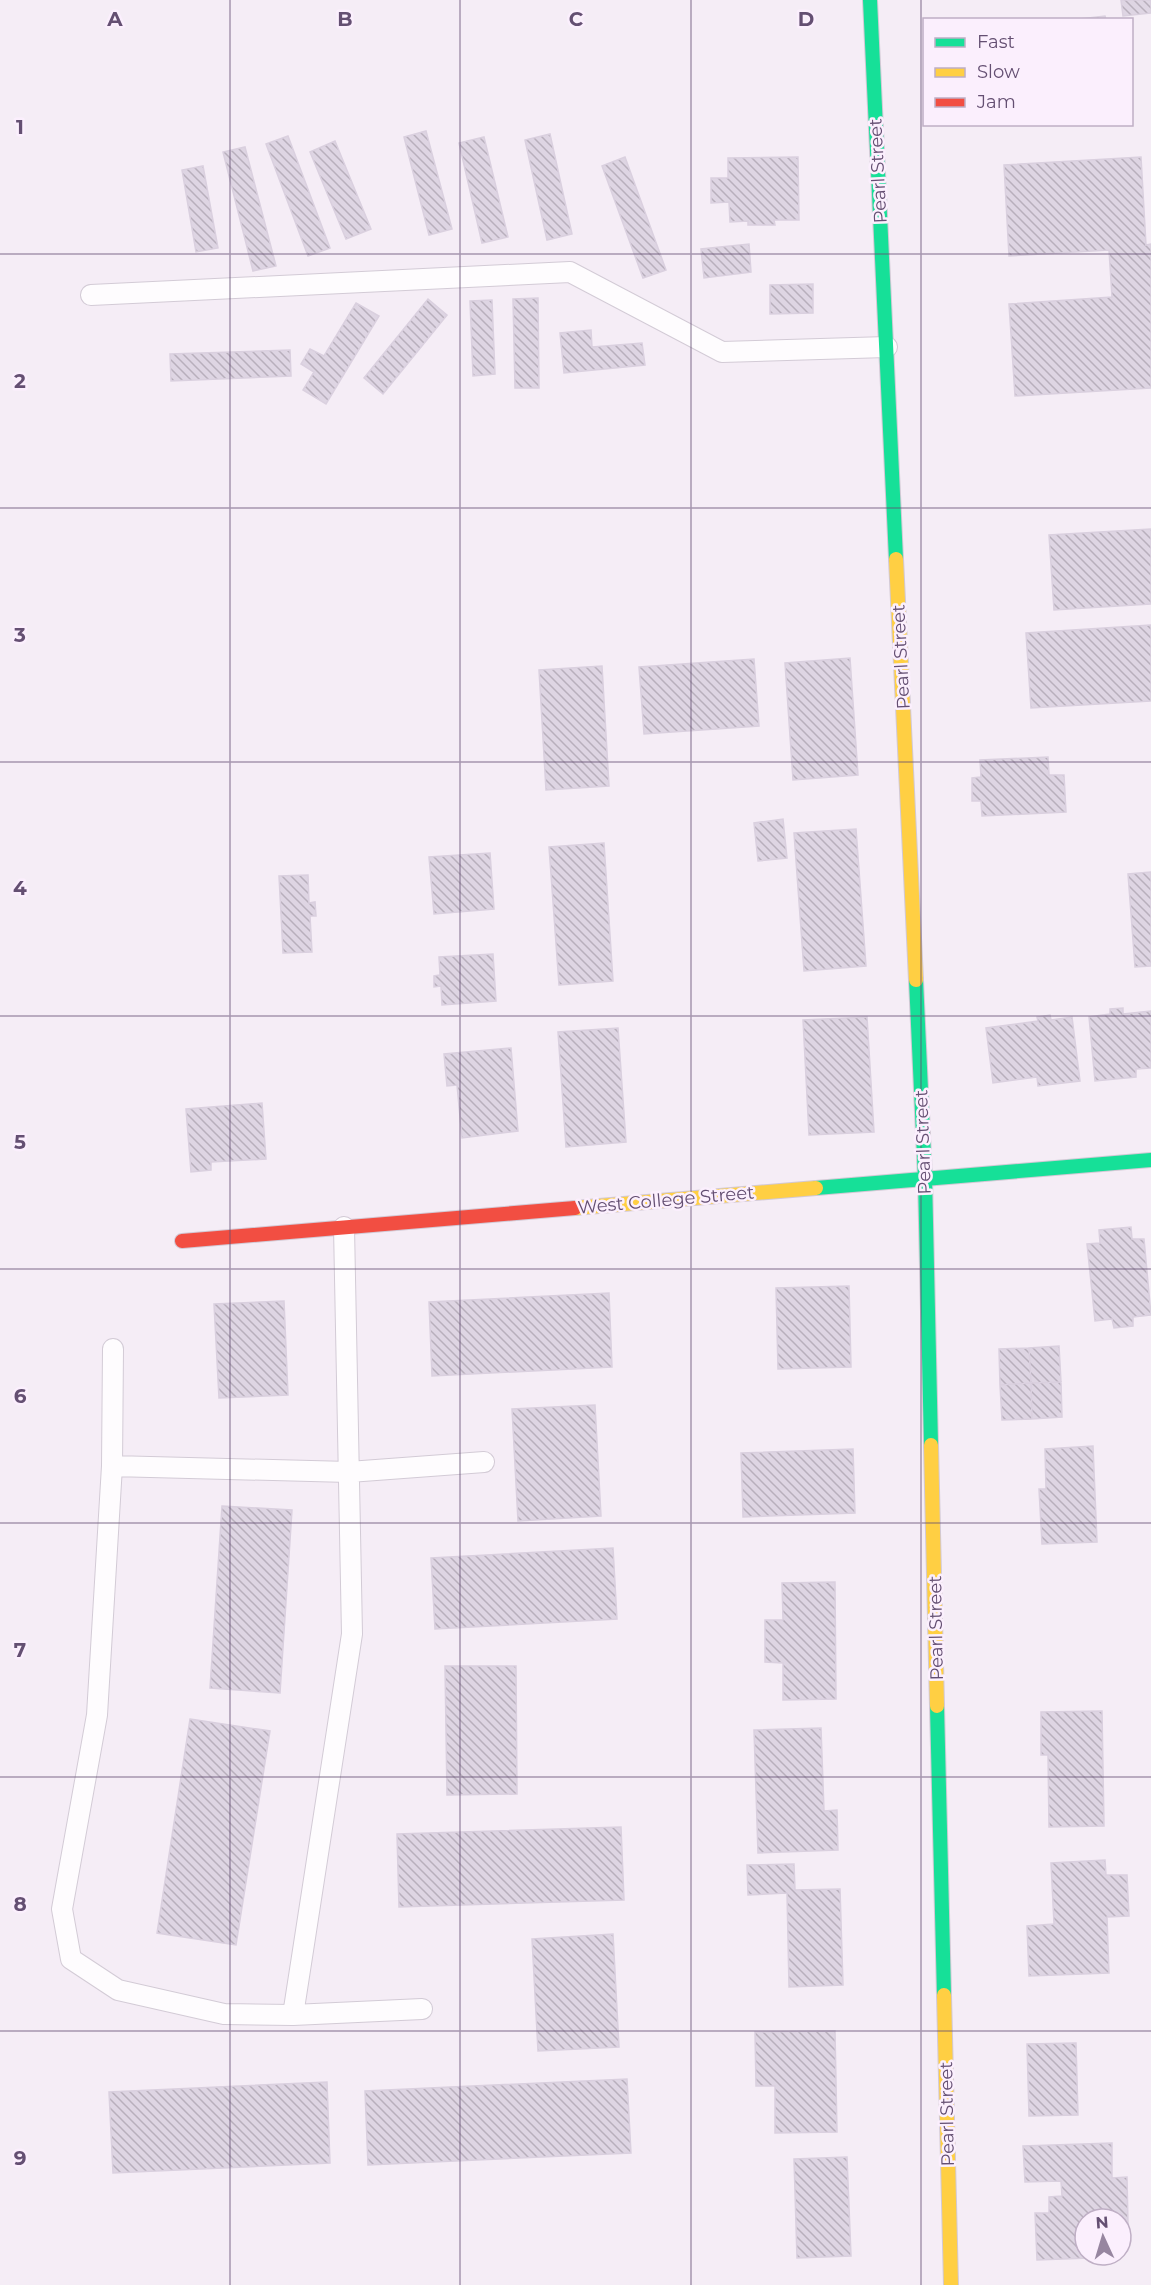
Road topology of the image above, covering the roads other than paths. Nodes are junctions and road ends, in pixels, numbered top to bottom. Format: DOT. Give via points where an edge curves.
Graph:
graph roads {
  1 [pos="870,0"];
  2 [pos="91,295"];
  3 [pos="886,347"];
  4 [pos="1151,1160"];
  5 [pos="925,1178"];
  6 [pos="344,1227"];
  7 [pos="182,1241"];
  8 [pos="113,1349"];
  9 [pos="484,1461"];
  10 [pos="112,1466"];
  11 [pos="349,1472"];
  12 [pos="422,2009"];
  13 [pos="293,2015"];
  14 [pos="951,2285"];
  1 -- 3 [label="street, Pearl Street"];
  2 -- 3 [label="lane" via="570,272 722,352"];
  3 -- 5 [label="street, Pearl Street"];
  4 -- 5 [label="street, West College Street"];
  5 -- 6 [label="street, West College Street"];
  5 -- 14 [label="street, Pearl Street"];
  6 -- 7 [label="street, West College Street"];
  6 -- 11 [label="lane"];
  8 -- 10 [label="lane"];
  9 -- 11 [label="lane"];
  10 -- 11 [label="lane"];
  10 -- 13 [label="lane" via="97,1715 62,1909 71,1959 118,1990 224,2014"];
  11 -- 13 [label="lane" via="352,1634"];
  12 -- 13 [label="lane"];
}
